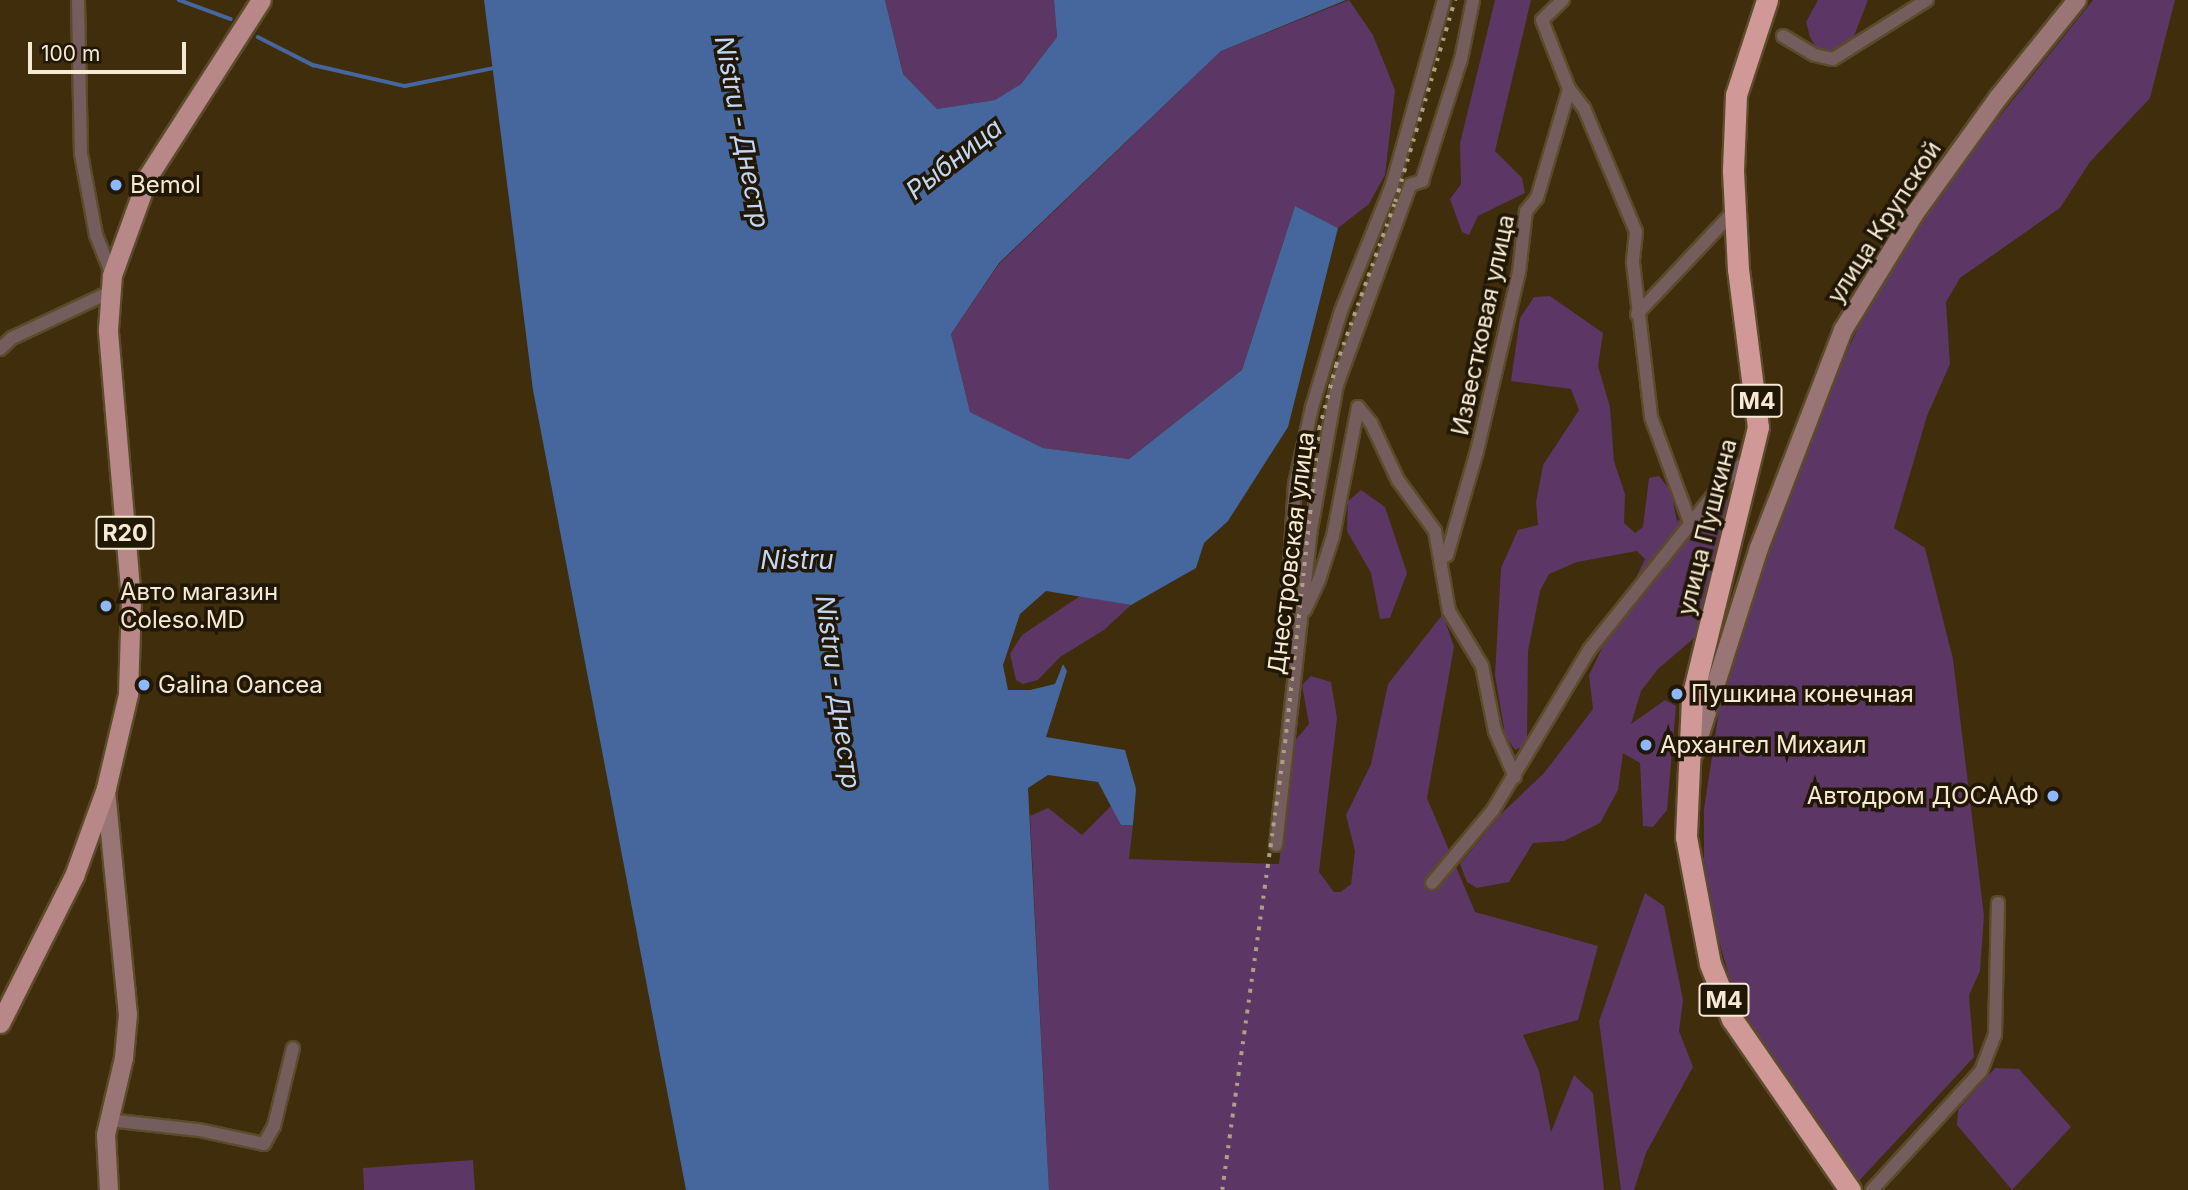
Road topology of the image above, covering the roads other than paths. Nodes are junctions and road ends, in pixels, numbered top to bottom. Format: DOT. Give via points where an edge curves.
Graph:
graph roads {
  1 [pos="78,0"];
  2 [pos="261,0"];
  3 [pos="1444,0"];
  4 [pos="1473,0"];
  5 [pos="1563,0"];
  6 [pos="1767,0"];
  7 [pos="1927,0"];
  8 [pos="2077,0"];
  9 [pos="1783,36"];
  10 [pos="1569,89"];
  11 [pos="1734,211"];
  12 [pos="111,283"];
  13 [pos="1637,314"];
  14 [pos="0,349"];
  15 [pos="1755,452"];
  16 [pos="1691,525"];
  17 [pos="1440,559"];
  18 [pos="1305,610"];
  19 [pos="1687,776"];
  20 [pos="1515,777"];
  21 [pos="106,788"];
  22 [pos="1276,845"];
  23 [pos="1432,883"];
  24 [pos="1998,904"];
  25 [pos="0,1023"];
  26 [pos="293,1048"];
  27 [pos="108,1120"];
  28 [pos="109,1190"];
  29 [pos="1850,1190"];
  30 [pos="1872,1190"];
  1 -- 12 [label="street" via="81,154 93,223"];
  2 -- 12 [label="main road, R20" via="148,176"];
  3 -- 18 [label="street" via="1392,185 1341,311 1312,407 1295,484 1287,607"];
  4 -- 18 [label="street, Днестровская улица" via="1461,59 1422,181 1410,186 1337,385 1316,491"];
  5 -- 10 [label="street" via="1542,20"];
  6 -- 11 [label="highway, улица Пушкина / M4" via="1737,95"];
  7 -- 9 [label="street" via="1833,59 1815,55"];
  8 -- 19 [label="street, улица Крупской" via="1998,98 1913,216 1843,330 1759,548"];
  10 -- 13 [label="street" via="1584,108 1636,232"];
  10 -- 17 [label="street, Известковая улица" via="1537,198 1526,211 1519,272 1478,451 1447,555"];
  11 -- 13 [label="street"];
  11 -- 15 [label="highway, улица Пушкина / M4" via="1758,413"];
  12 -- 14 [label="street"];
  12 -- 21 [label="main road, R20" via="112,391 132,639 128,694"];
  13 -- 16 [label="street" via="1651,417"];
  15 -- 16 [label="street"];
  15 -- 19 [label="highway, улица Пушкина / M4" via="1692,698"];
  16 -- 20 [label="street" via="1589,650"];
  17 -- 18 [label="street" via="1435,531 1398,480 1371,423 1358,407 1333,536"];
  17 -- 20 [label="street" via="1449,611 1482,666 1495,731"];
  18 -- 22 [label="street, Днестровская улица"];
  19 -- 29 [label="highway, M4" via="1691,884 1710,964 1732,1019"];
  20 -- 23 [label="street"];
  21 -- 25 [label="main road, R20" via="64,901"];
  21 -- 27 [label="street" via="128,1014 124,1058"];
  24 -- 30 [label="street" via="1995,1035 1981,1071"];
  26 -- 27 [label="street" via="274,1126 264,1144 199,1130"];
  27 -- 28 [label="street" via="105,1156"];
}
